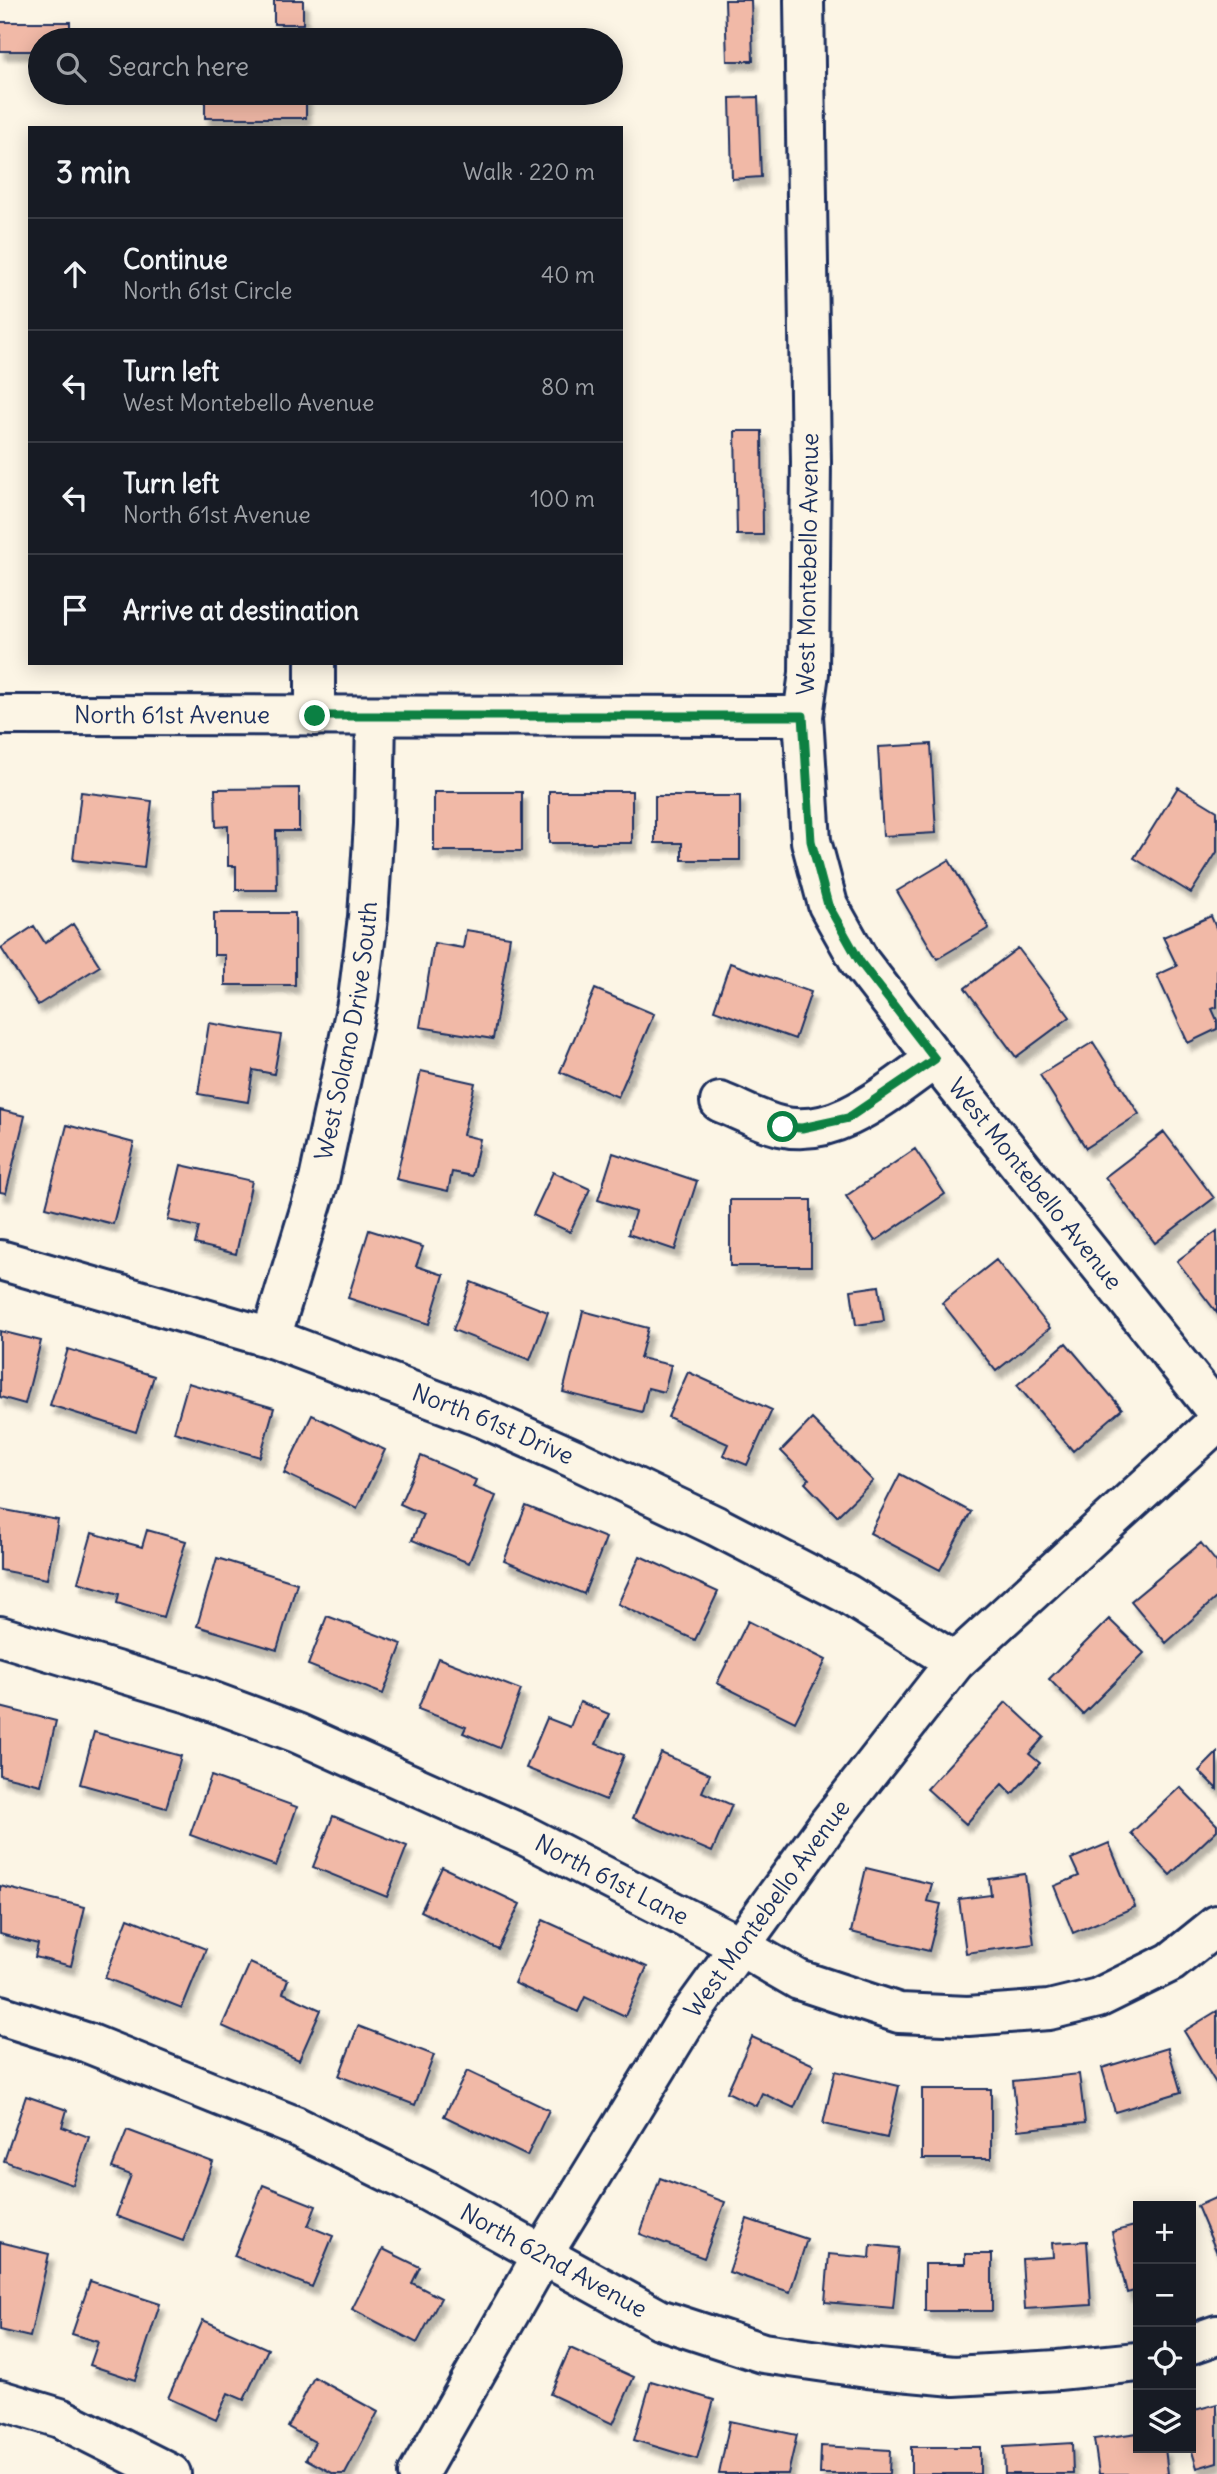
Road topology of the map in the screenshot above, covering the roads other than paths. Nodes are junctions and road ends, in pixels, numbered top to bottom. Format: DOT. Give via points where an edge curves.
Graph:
graph roads {
  1 [pos="804,0"];
  2 [pos="315,665"];
  3 [pos="0,715"];
  4 [pos="315,716"];
  5 [pos="376,716"];
  6 [pos="803,716"];
  7 [pos="935,1059"];
  8 [pos="720,1101"];
  9 [pos="0,1260"];
  10 [pos="271,1338"];
  11 [pos="1217,1412"];
  12 [pos="1217,1422"];
  13 [pos="0,1636"];
  14 [pos="955,1662"];
  15 [pos="1217,1925"];
  16 [pos="740,1946"];
  17 [pos="0,2015"];
  18 [pos="543,2254"];
  19 [pos="1217,2334"];
  20 [pos="1196,2342"];
  21 [pos="1133,2362"];
  22 [pos="0,2400"];
  23 [pos="171,2474"];
  24 [pos="418,2474"];
  1 -- 6 [label="street, West Montebello Avenue" via="811,463 809,673"];
  2 -- 4 [label="street"];
  3 -- 4 [label="street, North 61st Avenue"];
  4 -- 5 [label="street, North 61st Avenue"];
  5 -- 6 [label="street, North 61st Avenue"];
  5 -- 10 [label="street, West Solano Drive South" via="368,917 358,999 319,1180"];
  6 -- 7 [label="street, West Montebello Avenue" via="811,841 828,905 860,962"];
  7 -- 8 [label="street" via="848,1118 822,1125 783,1127"];
  7 -- 11 [label="street, West Montebello Avenue"];
  9 -- 10 [label="street, North 61st Drive"];
  10 -- 14 [label="street, North 61st Drive" via="482,1418 573,1458 847,1594"];
  12 -- 14 [label="street, West Montebello Avenue"];
  13 -- 16 [label="street, North 61st Lane" via="192,1695 297,1734 526,1836"];
  14 -- 16 [label="street, West Montebello Avenue"];
  15 -- 16 [label="street, North 61st Lane" via="1171,1962 1098,1998 1049,2010 968,2016 899,2013 799,1980"];
  16 -- 18 [label="street, West Montebello Avenue" via="685,2022"];
  17 -- 18 [label="street, North 62nd Avenue" via="88,2043 295,2126"];
  18 -- 21 [label="street, North 62nd Avenue" via="659,2319 763,2353 954,2376"];
  18 -- 24 [label="street, West Montebello Avenue"];
  19 -- 20 [label="street"];
  22 -- 23 [label="street" via="60,2418"];
}
